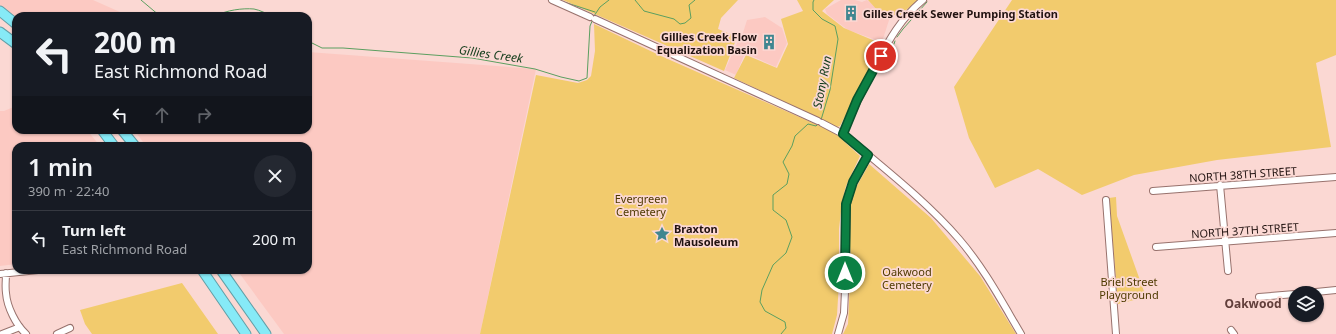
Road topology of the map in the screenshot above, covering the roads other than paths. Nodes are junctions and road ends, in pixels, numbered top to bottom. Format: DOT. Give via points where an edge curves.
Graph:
graph roads {
  1 [pos="552,0"];
  2 [pos="923,0"];
  3 [pos="0,11"];
  4 [pos="12,21"];
  5 [pos="0,32"];
  6 [pos="12,41"];
  7 [pos="125,134"];
  8 [pos="843,134"];
  9 [pos="132,142"];
  10 [pos="868,155"];
  11 [pos="1336,177"];
  12 [pos="1220,185"];
  13 [pos="1153,191"];
  14 [pos="1106,200"];
  15 [pos="1336,233"];
  16 [pos="1225,241"];
  17 [pos="1156,247"];
  18 [pos="1228,271"];
  19 [pos="3,274"];
  20 [pos="205,274"];
  21 [pos="224,274"];
  22 [pos="1336,290"];
  23 [pos="1324,291"];
  24 [pos="1288,295"];
  25 [pos="1259,298"];
  26 [pos="20,327"];
  27 [pos="70,328"];
  28 [pos="2,334"];
  29 [pos="26,334"];
  30 [pos="57,334"];
  31 [pos="246,334"];
  32 [pos="266,334"];
  33 [pos="838,334"];
  34 [pos="1021,334"];
  35 [pos="1116,334"];
  1 -- 8 [label="street"];
  2 -- 8 [label="street" via="894,32 857,100"];
  3 -- 4 [label="highway"];
  5 -- 6 [label="highway"];
  7 -- 9 [label="highway"];
  8 -- 10 [label="street"];
  10 -- 33 [label="street" via="853,182 846,204 844,313"];
  10 -- 34 [label="street" via="934,212 960,240"];
  11 -- 12 [label="street, NORTH 38TH STREET"];
  12 -- 13 [label="street, NORTH 38TH STREET"];
  12 -- 16 [label="street"];
  14 -- 35 [label="street"];
  15 -- 16 [label="street, NORTH 37TH STREET"];
  16 -- 17 [label="street, NORTH 37TH STREET"];
  16 -- 18 [label="street"];
  19 -- 26 [label="street" via="7,300"];
  20 -- 31 [label="highway"];
  21 -- 32 [label="highway"];
  22 -- 23 [label="street"];
  24 -- 25 [label="street"];
  26 -- 28 [label="street"];
  26 -- 29 [label="street"];
  27 -- 30 [label="street"];
}
